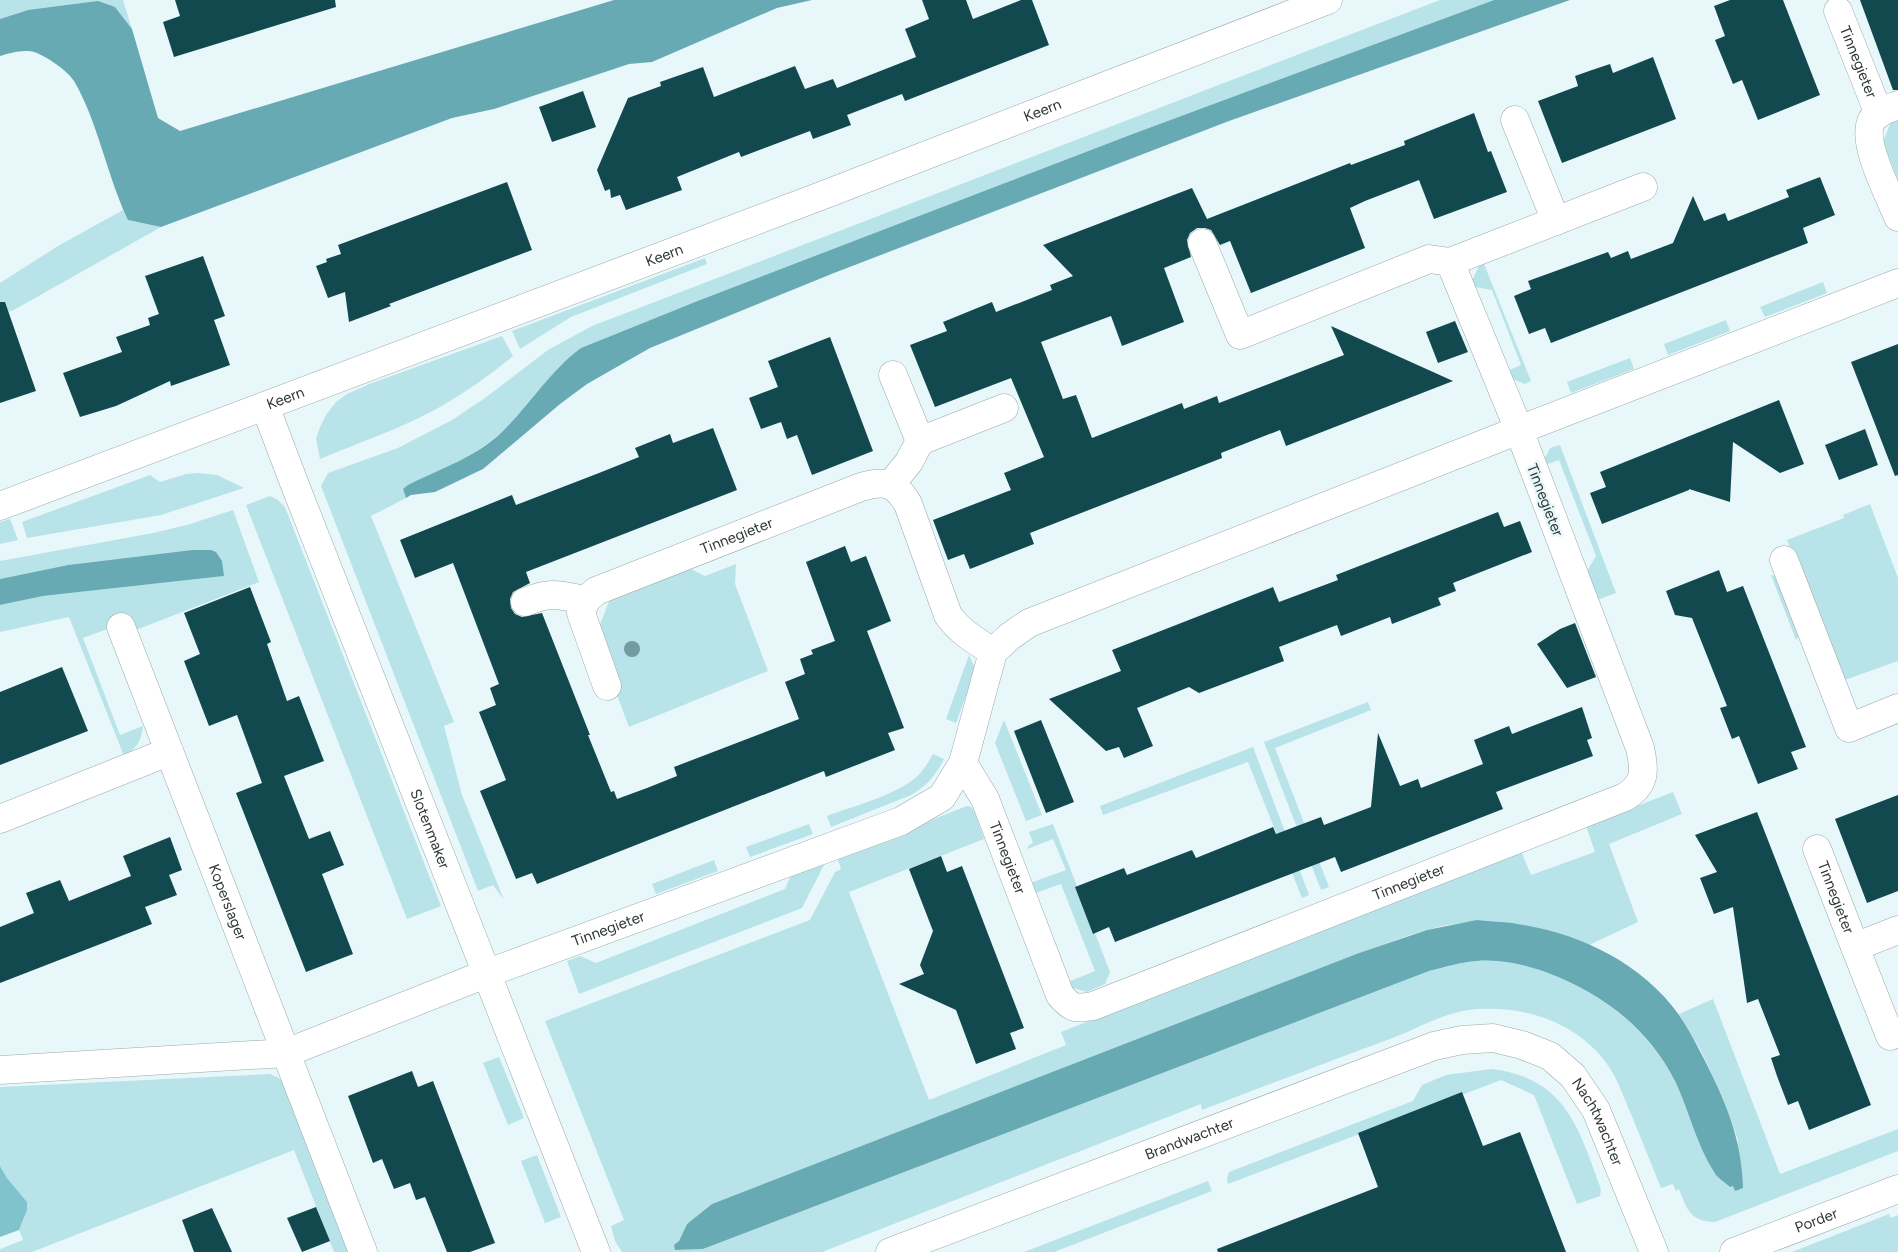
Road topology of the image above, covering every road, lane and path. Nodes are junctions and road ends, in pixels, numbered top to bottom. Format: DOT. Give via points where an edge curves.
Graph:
graph roads {
  1 [pos="1328,0"];
  2 [pos="1838,11"];
  3 [pos="1889,109"];
  4 [pos="1515,120"];
  5 [pos="1643,187"];
  6 [pos="1898,217"];
  7 [pos="1556,221"];
  8 [pos="1202,242"];
  9 [pos="1450,262"];
  10 [pos="1898,283"];
  11 [pos="893,375"];
  12 [pos="265,406"];
  13 [pos="1004,408"];
  14 [pos="1519,430"];
  15 [pos="920,441"];
  16 [pos="891,484"];
  17 [pos="0,506"];
  18 [pos="1784,560"];
  19 [pos="586,600"];
  20 [pos="525,602"];
  21 [pos="121,627"];
  22 [pos="993,652"];
  23 [pos="607,686"];
  24 [pos="1898,708"];
  25 [pos="168,752"];
  26 [pos="963,763"];
  27 [pos="0,818"];
  28 [pos="1817,849"];
  29 [pos="1898,930"];
  30 [pos="1855,947"];
  31 [pos="488,974"];
  32 [pos="1890,1036"];
  33 [pos="1493,1038"];
  34 [pos="286,1053"];
  35 [pos="0,1070"];
  36 [pos="1898,1189"];
  37 [pos="363,1252"];
  38 [pos="596,1252"];
  39 [pos="890,1252"];
  40 [pos="1654,1252"];
  41 [pos="1734,1252"];
  1 -- 12 [label="street, Keern"];
  2 -- 3 [label="street, Tinnegieter"];
  3 -- 6 [label="street, Tinnegieter" via="1873,118 1869,146"];
  4 -- 7 [label="street"];
  5 -- 7 [label="street"];
  7 -- 9 [label="street"];
  8 -- 9 [label="street" via="1240,335 1429,259"];
  9 -- 14 [label="street, Tinnegieter"];
  10 -- 14 [label="street"];
  11 -- 15 [label="street"];
  12 -- 17 [label="street, Keern"];
  12 -- 31 [label="street, Slotenmaker"];
  13 -- 15 [label="street"];
  14 -- 22 [label="street" via="1029,623"];
  14 -- 26 [label="street, Tinnegieter" via="1640,748 1642,780 1626,797 1093,1006 1079,1008 1069,1006 1060,995 985,799"];
  15 -- 16 [label="street" via="909,462"];
  16 -- 19 [label="street, Tinnegieter" via="876,482 861,487 596,591"];
  16 -- 22 [label="street" via="908,504 948,615 956,627"];
  18 -- 24 [label="street" via="1850,728"];
  19 -- 20 [label="street" via="553,594"];
  19 -- 23 [label="street" via="581,613"];
  21 -- 25 [label="street, Koperslager"];
  22 -- 26 [label="street, Tinnegieter"];
  25 -- 27 [label="street"];
  25 -- 34 [label="street, Koperslager"];
  26 -- 31 [label="street, Tinnegieter" via="942,797 902,821"];
  28 -- 30 [label="street, Tinnegieter"];
  29 -- 30 [label="street, Tinnegieter"];
  30 -- 32 [label="street, Tinnegieter"];
  31 -- 34 [label="street"];
  31 -- 38 [label="street, Slotenmaker"];
  33 -- 39 [label="street, Brandwachter" via="1434,1046"];
  33 -- 40 [label="street, Nachtwachter" via="1550,1056 1573,1076 1596,1110"];
  34 -- 35 [label="street"];
  34 -- 37 [label="street, Koperslager"];
  36 -- 41 [label="street, Porder"];
}
